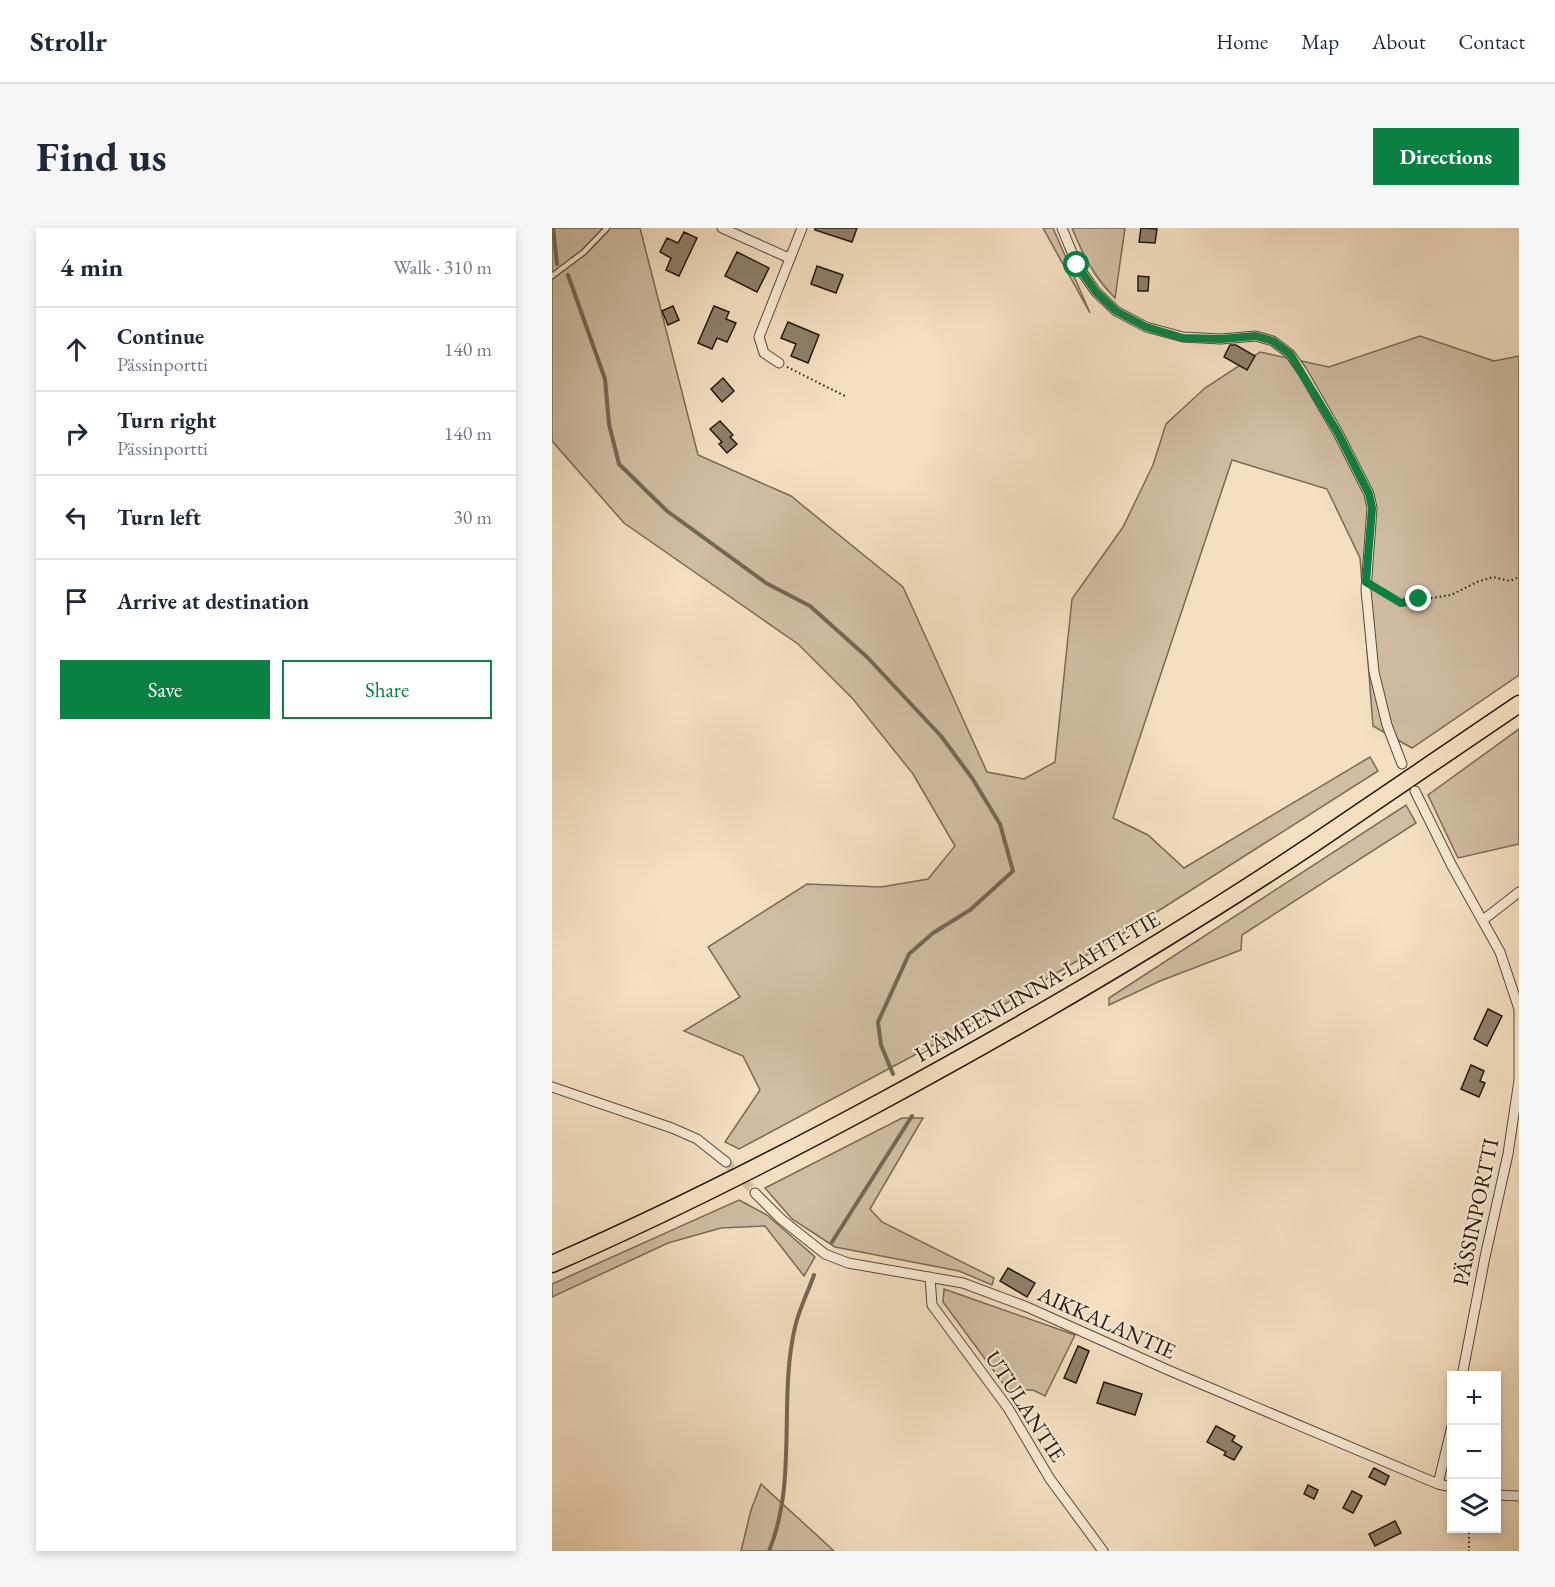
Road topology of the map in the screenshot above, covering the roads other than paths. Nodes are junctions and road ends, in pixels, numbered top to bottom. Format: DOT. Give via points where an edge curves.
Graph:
graph roads {
  1 [pos="607,228"];
  2 [pos="722,228"];
  3 [pos="802,228"];
  4 [pos="1062,228"];
  5 [pos="789,258"];
  6 [pos="552,276"];
  7 [pos="779,363"];
  8 [pos="1519,704"];
  9 [pos="1402,764"];
  10 [pos="1415,791"];
  11 [pos="1519,892"];
  12 [pos="1483,920"];
  13 [pos="552,1087"];
  14 [pos="726,1162"];
  15 [pos="755,1193"];
  16 [pos="552,1264"];
  17 [pos="930,1277"];
  18 [pos="1463,1371"];
  19 [pos="1447,1445"];
  20 [pos="1437,1484"];
  21 [pos="1447,1486"];
  22 [pos="1501,1496"];
  23 [pos="1519,1496"];
  24 [pos="1103,1551"];
  1 -- 6 [label="lane" via="585,252"];
  2 -- 5 [label="street"];
  3 -- 5 [label="street"];
  4 -- 9 [label="street" via="1077,265 1116,311 1146,327 1183,338 1256,336 1273,341 1290,354 1369,494 1372,508 1366,582 1374,672"];
  5 -- 7 [label="street" via="759,337 764,353"];
  8 -- 16 [label="highway, HÄMEENLINNA-LAHTI-TIE" via="1253,883 1011,1030 779,1156"];
  10 -- 12 [label="street, PÄSSINPORTTI"];
  11 -- 12 [label="street"];
  12 -- 18 [label="street, PÄSSINPORTTI" via="1500,952 1519,1009 1519,1080 1508,1154"];
  13 -- 14 [label="street" via="672,1128 697,1139"];
  15 -- 17 [label="street, AIKKALANTIE" via="825,1254 848,1263"];
  17 -- 20 [label="street, AIKKALANTIE" via="963,1283 1027,1307"];
  17 -- 24 [label="street, UTULANTIE" via="932,1305 1008,1408 1050,1479"];
  19 -- 20 [label="street"];
  20 -- 21 [label="street, AIKKALANTIE"];
  22 -- 23 [label="street"];
}
